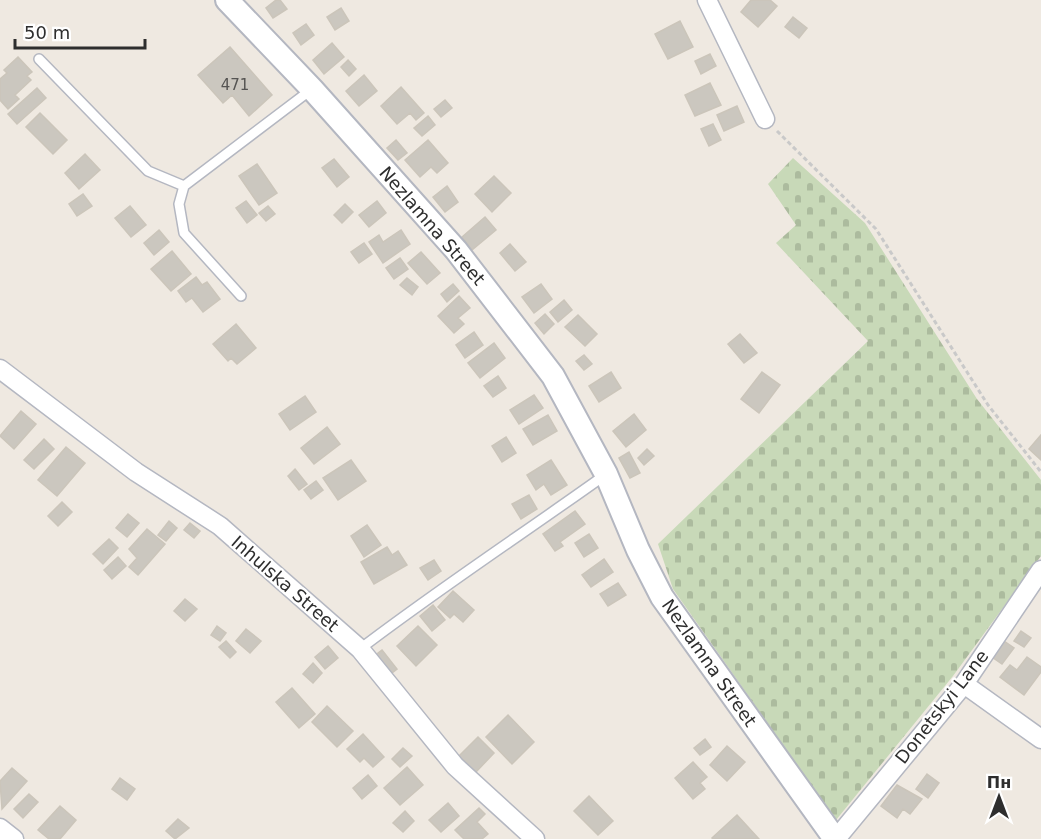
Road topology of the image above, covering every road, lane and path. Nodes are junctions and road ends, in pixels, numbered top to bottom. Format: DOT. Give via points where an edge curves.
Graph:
graph roads {
  1 [pos="227,0"];
  2 [pos="707,0"];
  3 [pos="39,59"];
  4 [pos="312,89"];
  5 [pos="765,119"];
  6 [pos="184,186"];
  7 [pos="241,296"];
  8 [pos="0,369"];
  9 [pos="1041,472"];
  10 [pos="606,474"];
  11 [pos="1041,570"];
  12 [pos="360,649"];
  13 [pos="964,684"];
  14 [pos="1041,739"];
  15 [pos="0,828"];
  16 [pos="14,839"];
  17 [pos="535,839"];
  18 [pos="836,839"];
  1 -- 4 [label="street, Nezlamna Street"];
  2 -- 5 [label="street"];
  3 -- 6 [label="lane" via="148,171"];
  4 -- 6 [label="lane"];
  4 -- 10 [label="street, Nezlamna Street" via="456,250 553,376"];
  5 -- 9 [label="path" via="876,229 988,405"];
  6 -- 7 [label="lane" via="178,204 184,232"];
  8 -- 12 [label="street, Inhulska Street" via="135,472 220,526"];
  10 -- 12 [label="lane"];
  10 -- 18 [label="street, Nezlamna Street" via="662,597"];
  11 -- 13 [label="street, Donetskyi Lane"];
  12 -- 17 [label="street, Inhulska Street" via="455,766"];
  13 -- 14 [label="street"];
  13 -- 18 [label="street, Donetskyi Lane"];
  15 -- 16 [label="street"];
}
